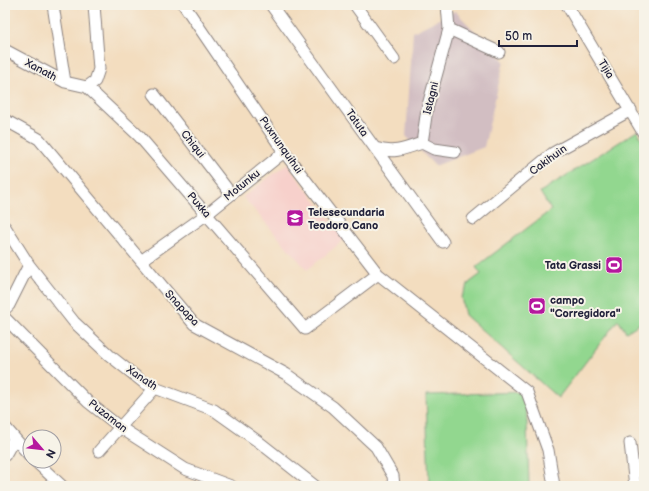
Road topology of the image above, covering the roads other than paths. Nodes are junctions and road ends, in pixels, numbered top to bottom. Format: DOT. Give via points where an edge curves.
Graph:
graph roads {
  1 [pos="53,5"];
  2 [pos="94,5"];
  3 [pos="184,5"];
  4 [pos="271,5"];
  5 [pos="355,5"];
  6 [pos="447,5"];
  7 [pos="567,5"];
  8 [pos="449,29"];
  9 [pos="5,50"];
  10 [pos="500,52"];
  11 [pos="394,59"];
  12 [pos="64,82"];
  13 [pos="87,87"];
  14 [pos="154,94"];
  15 [pos="630,110"];
  16 [pos="5,120"];
  17 [pos="644,134"];
  18 [pos="422,143"];
  19 [pos="375,148"];
  20 [pos="284,152"];
  21 [pos="455,152"];
  22 [pos="231,194"];
  23 [pos="207,214"];
  24 [pos="472,219"];
  25 [pos="5,227"];
  26 [pos="443,242"];
  27 [pos="141,261"];
  28 [pos="29,265"];
  29 [pos="381,277"];
  30 [pos="5,309"];
  31 [pos="5,318"];
  32 [pos="155,388"];
  33 [pos="5,427"];
  34 [pos="121,428"];
  35 [pos="14,439"];
  36 [pos="630,443"];
  37 [pos="22,448"];
  38 [pos="99,451"];
  39 [pos="5,455"];
  40 [pos="44,469"];
  41 [pos="62,486"];
  42 [pos="232,486"];
  43 [pos="315,486"];
  44 [pos="394,486"];
  45 [pos="554,486"];
  46 [pos="635,486"];
  1 -- 12 [label="street"];
  2 -- 13 [label="street" via="100,69 95,81"];
  3 -- 20 [label="street, Puxnunquihui"];
  4 -- 19 [label="street, Tatuta"];
  5 -- 11 [label="street"];
  6 -- 8 [label="street, Istagni"];
  7 -- 15 [label="street, Tijia"];
  8 -- 10 [label="street"];
  8 -- 18 [label="street, Istagni" via="427,109"];
  9 -- 12 [label="street, Xanath"];
  12 -- 13 [label="street, Xanath"];
  13 -- 23 [label="street, Puxka" via="139,136"];
  14 -- 22 [label="street, Chiqui"];
  15 -- 17 [label="street, Tijia"];
  15 -- 24 [label="street, Cakihuin" via="553,153"];
  16 -- 27 [label="street, Snapapa" via="39,139"];
  18 -- 19 [label="street" via="396,152"];
  18 -- 21 [label="street" via="434,149"];
  19 -- 26 [label="street, Tatuta"];
  20 -- 22 [label="street, Motunku"];
  20 -- 29 [label="street, Puxnunquihui"];
  22 -- 23 [label="street, Motunku"];
  23 -- 27 [label="street, Motunku"];
  23 -- 29 [label="street, Puxka" via="305,330"];
  25 -- 28 [label="street, Xanath"];
  27 -- 44 [label="street, Snapapa" via="194,324 286,374 333,407 376,447 393,476"];
  28 -- 30 [label="street"];
  28 -- 32 [label="street, Xanath" via="74,322 109,355 143,382"];
  29 -- 45 [label="street, Puxnunquihui" via="527,392 548,450"];
  31 -- 34 [label="street, Puzaman" via="88,402"];
  32 -- 34 [label="street"];
  32 -- 43 [label="street, Xanath" via="214,410"];
  33 -- 35 [label="street"];
  34 -- 38 [label="street"];
  34 -- 42 [label="street, Puzaman" via="185,469"];
  35 -- 37 [label="street"];
  35 -- 39 [label="street"];
  36 -- 46 [label="street"];
  40 -- 41 [label="street"];
}
